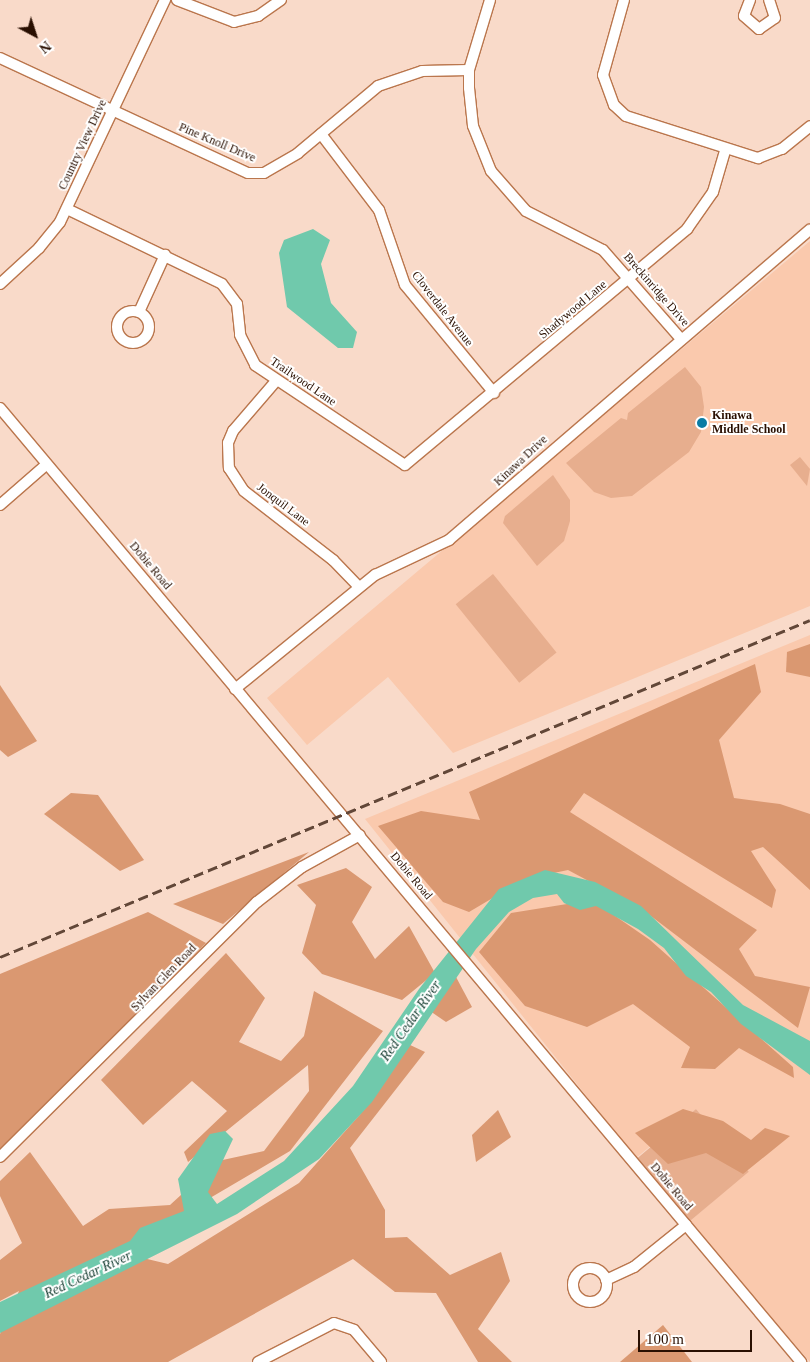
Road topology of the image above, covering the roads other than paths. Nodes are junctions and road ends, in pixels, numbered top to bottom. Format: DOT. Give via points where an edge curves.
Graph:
graph roads {
  1 [pos="164,0"];
  2 [pos="177,0"];
  3 [pos="281,0"];
  4 [pos="490,0"];
  5 [pos="624,0"];
  6 [pos="750,0"];
  7 [pos="769,0"];
  8 [pos="0,58"];
  9 [pos="469,70"];
  10 [pos="114,110"];
  11 [pos="810,126"];
  12 [pos="320,134"];
  13 [pos="726,151"];
  14 [pos="67,210"];
  15 [pos="810,230"];
  16 [pos="165,255"];
  17 [pos="631,277"];
  18 [pos="0,284"];
  19 [pos="139,312"];
  20 [pos="682,339"];
  21 [pos="276,381"];
  22 [pos="494,393"];
  23 [pos="0,408"];
  24 [pos="48,464"];
  25 [pos="405,465"];
  26 [pos="0,505"];
  27 [pos="359,587"];
  28 [pos="235,689"];
  29 [pos="360,836"];
  30 [pos="0,1157"];
  31 [pos="686,1225"];
  32 [pos="606,1280"];
  33 [pos="258,1362"];
  34 [pos="381,1362"];
  35 [pos="801,1362"];
  1 -- 10 [label="street, Country View Drive"];
  2 -- 3 [label="street" via="234,22 258,16"];
  4 -- 9 [label="street, Breckinridge Drive"];
  5 -- 13 [label="street" via="603,75 614,105 643,124"];
  6 -- 7 [label="street" via="744,16 758,29 775,18"];
  8 -- 10 [label="street, Pine Knoll Drive"];
  9 -- 12 [label="street, Pine Knoll Drive" via="441,68 401,76 378,86"];
  9 -- 17 [label="street, Breckinridge Drive" via="473,126 499,183 526,211 603,250"];
  10 -- 12 [label="street, Pine Knoll Drive" via="248,173 277,168"];
  10 -- 14 [label="street, Country View Drive"];
  11 -- 13 [label="street" via="774,154 758,158"];
  12 -- 22 [label="street, Cloverdale Avenue" via="379,210 408,290"];
  13 -- 17 [label="street, Shadywood Lane" via="699,215"];
  14 -- 16 [label="street, Trailwood Lane"];
  14 -- 18 [label="street, Country View Drive" via="40,248"];
  15 -- 20 [label="street, Kinawa Drive"];
  16 -- 19 [label="street"];
  16 -- 21 [label="street, Trailwood Lane" via="231,293 245,349"];
  17 -- 20 [label="street, Breckinridge Drive"];
  17 -- 22 [label="street, Shadywood Lane"];
  20 -- 27 [label="street, Kinawa Drive" via="449,540 393,565"];
  21 -- 25 [label="street, Trailwood Lane"];
  21 -- 27 [label="street, Jonquil Lane" via="233,431 228,443 229,468 244,492 333,560"];
  22 -- 25 [label="street, Shadywood Lane"];
  23 -- 24 [label="street, Dobie Road"];
  24 -- 26 [label="street"];
  24 -- 28 [label="street, Dobie Road"];
  27 -- 28 [label="street, Kinawa Drive"];
  28 -- 29 [label="street, Dobie Road"];
  29 -- 30 [label="street, Sylvan Glen Road" via="302,867 257,902"];
  29 -- 31 [label="street, Dobie Road"];
  31 -- 32 [label="street" via="634,1267"];
  31 -- 35 [label="street, Dobie Road"];
  33 -- 34 [label="street" via="334,1323 354,1330"];
}
